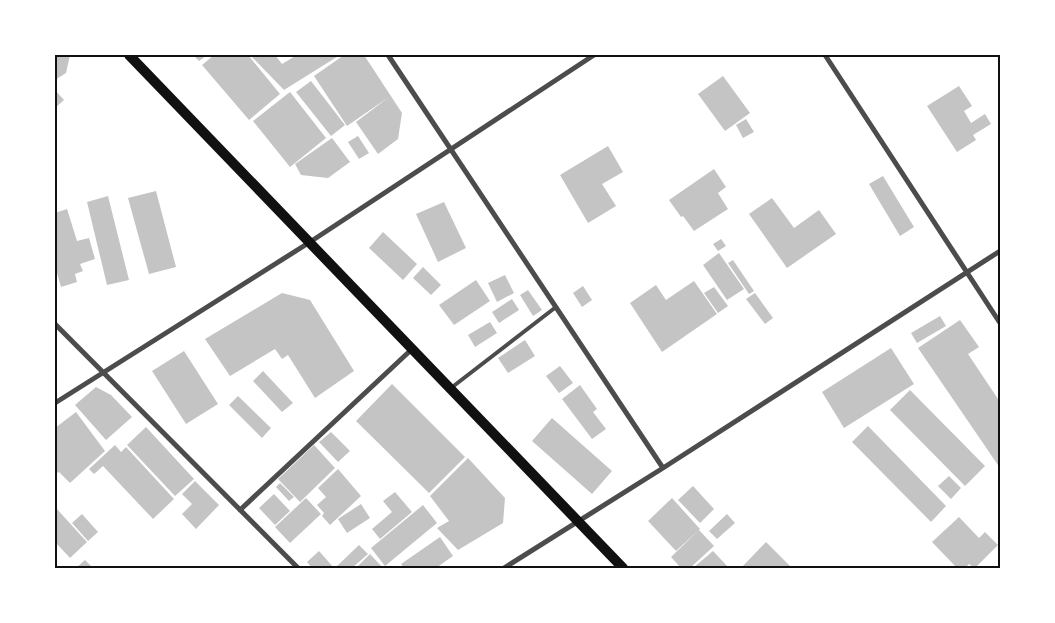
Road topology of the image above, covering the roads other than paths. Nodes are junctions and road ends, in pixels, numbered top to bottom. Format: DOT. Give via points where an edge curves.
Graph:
graph roads {
  1 [pos="129,55"];
  2 [pos="388,55"];
  3 [pos="594,55"];
  4 [pos="825,55"];
  5 [pos="450,149"];
  6 [pos="310,242"];
  7 [pos="1000,251"];
  8 [pos="967,272"];
  9 [pos="556,307"];
  10 [pos="55,324"];
  11 [pos="1000,324"];
  12 [pos="412,349"];
  13 [pos="103,373"];
  14 [pos="451,388"];
  15 [pos="55,404"];
  16 [pos="663,468"];
  17 [pos="240,510"];
  18 [pos="578,521"];
  19 [pos="298,568"];
  20 [pos="504,568"];
  21 [pos="623,568"];
  1 -- 6 [label="main road"];
  2 -- 5 [label="street"];
  3 -- 5 [label="street"];
  4 -- 8 [label="street"];
  5 -- 6 [label="street"];
  5 -- 9 [label="street"];
  6 -- 12 [label="main road"];
  6 -- 13 [label="street"];
  7 -- 8 [label="street"];
  8 -- 11 [label="street"];
  8 -- 16 [label="street"];
  9 -- 14 [label="lane"];
  9 -- 16 [label="street"];
  10 -- 13 [label="street"];
  12 -- 14 [label="main road"];
  12 -- 17 [label="street"];
  13 -- 15 [label="street"];
  13 -- 17 [label="street"];
  14 -- 18 [label="main road"];
  16 -- 18 [label="street"];
  17 -- 19 [label="street"];
  18 -- 20 [label="street"];
  18 -- 21 [label="main road"];
}
